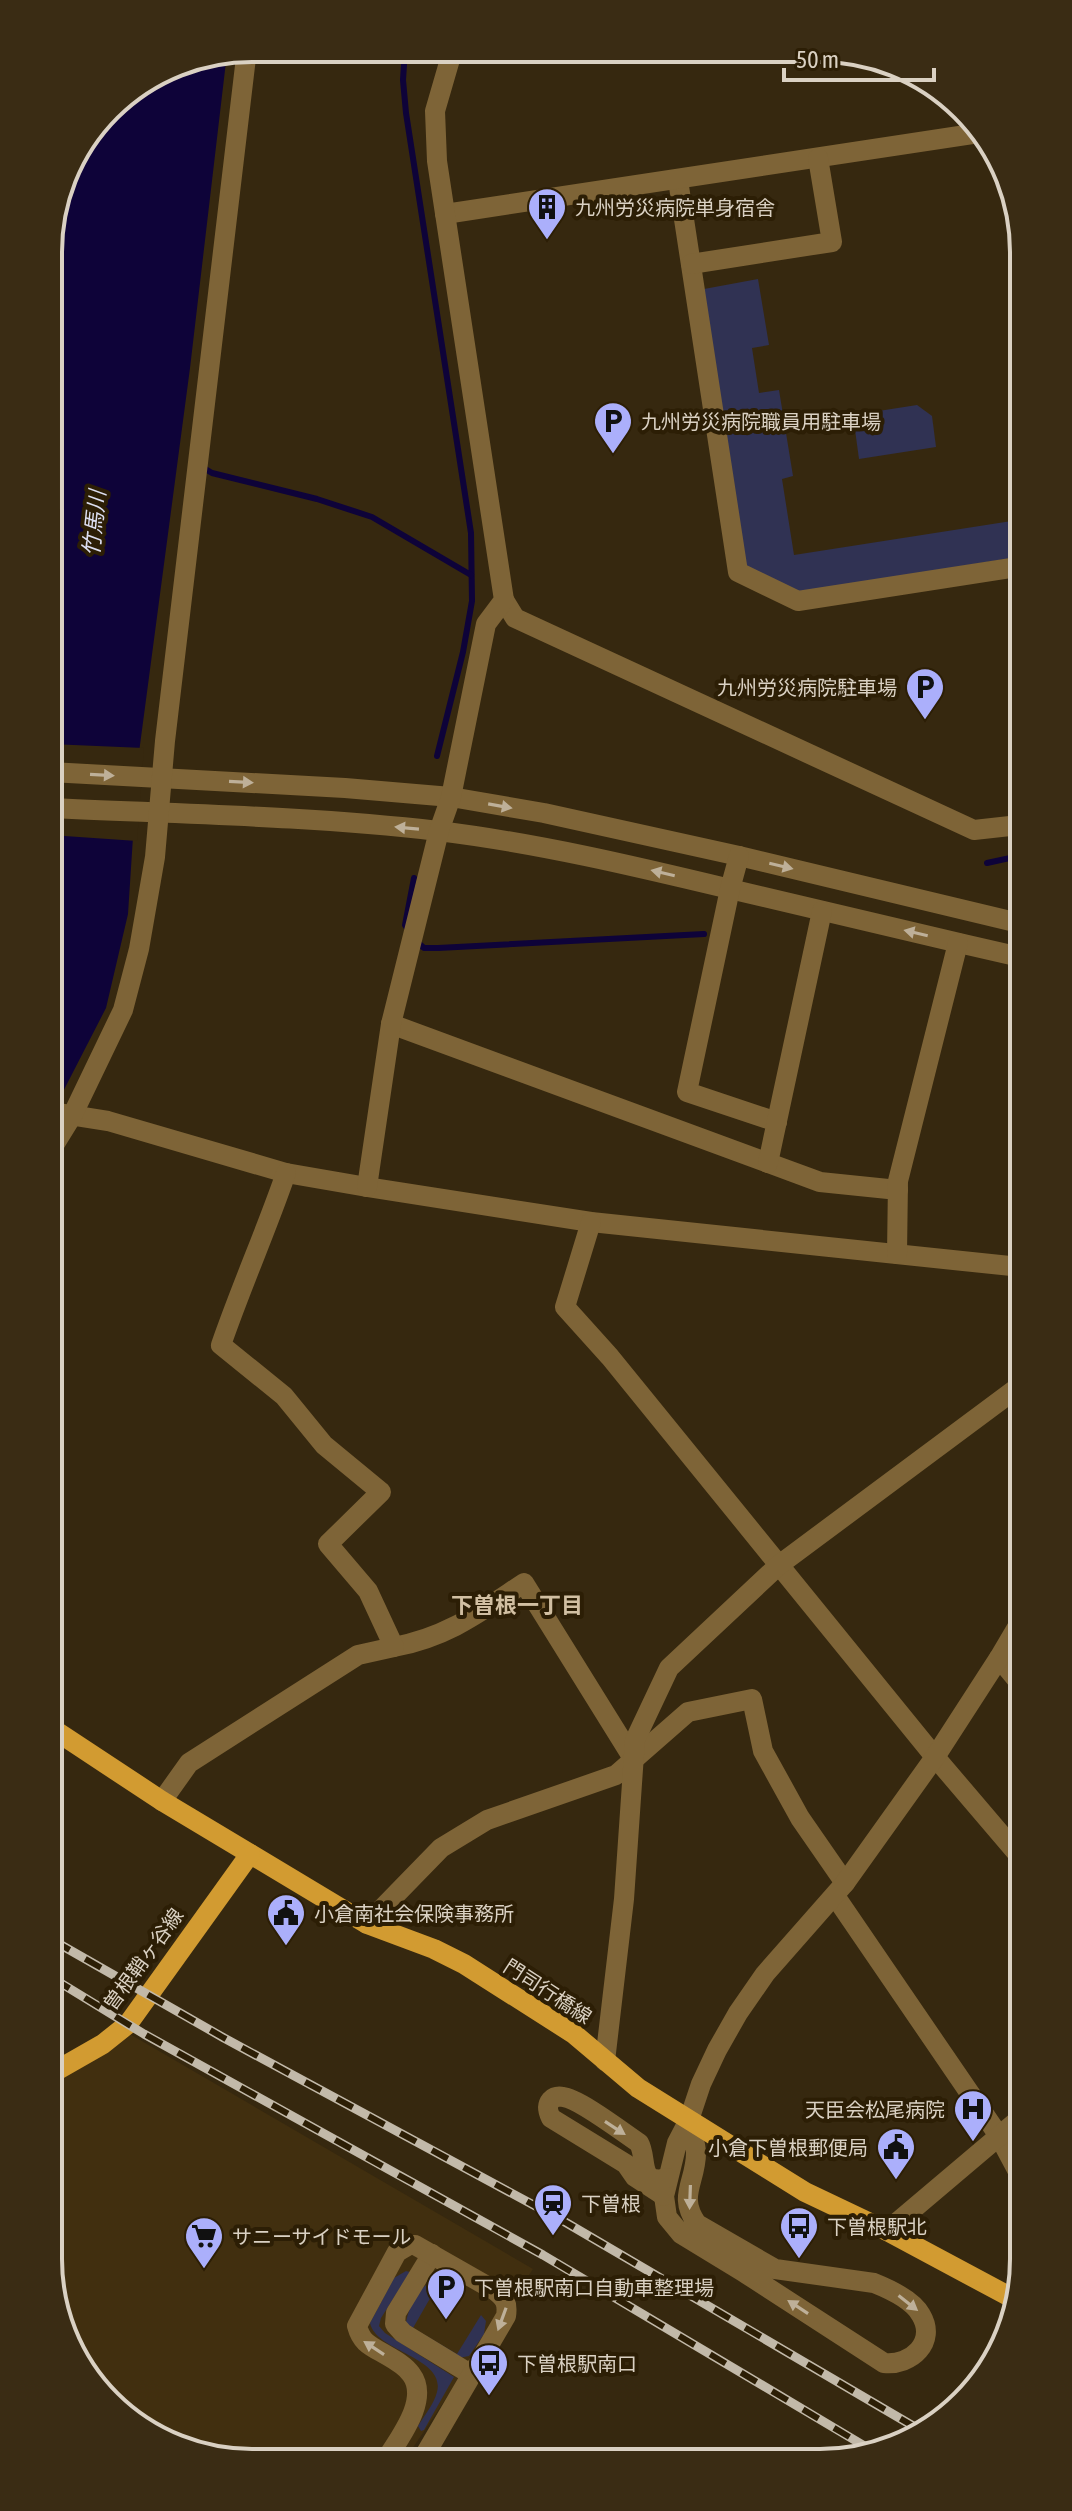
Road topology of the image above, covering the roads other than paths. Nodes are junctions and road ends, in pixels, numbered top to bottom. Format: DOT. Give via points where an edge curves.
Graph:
graph roads {
  1 [pos="449,62"];
  2 [pos="245,63"];
  3 [pos="970,134"];
  4 [pos="818,158"];
  5 [pos="678,180"];
  6 [pos="445,214"];
  7 [pos="691,264"];
  8 [pos="1010,568"];
  9 [pos="504,600"];
  10 [pos="62,773"];
  11 [pos="159,777"];
  12 [pos="451,797"];
  13 [pos="62,809"];
  14 [pos="156,813"];
  15 [pos="1010,826"];
  16 [pos="439,831"];
  17 [pos="739,856"];
  18 [pos="730,889"];
  19 [pos="822,911"];
  20 [pos="1010,921"];
  21 [pos="958,943"];
  22 [pos="1010,955"];
  23 [pos="391,1024"];
  24 [pos="62,1114"];
  25 [pos="777,1122"];
  26 [pos="768,1163"];
  27 [pos="286,1173"];
  28 [pos="367,1187"];
  29 [pos="898,1190"];
  30 [pos="591,1222"];
  31 [pos="897,1254"];
  32 [pos="1010,1266"];
  33 [pos="1010,1393"];
  34 [pos="779,1565"];
  35 [pos="1010,1639"];
  36 [pos="394,1647"];
  37 [pos="999,1658"];
  38 [pos="1010,1671"];
  39 [pos="62,1735"];
  40 [pos="935,1757"];
  41 [pos="634,1760"];
  42 [pos="162,1801"];
  43 [pos="1010,1845"];
  44 [pos="250,1854"];
  45 [pos="840,1889"];
  46 [pos="367,1924"];
  47 [pos="605,2061"];
  48 [pos="62,2067"];
  49 [pos="689,2120"];
  50 [pos="1010,2127"];
  51 [pos="999,2136"];
  52 [pos="1010,2157"];
  53 [pos="634,2160"];
  54 [pos="666,2187"];
  55 [pos="887,2231"];
  56 [pos="432,2254"];
  57 [pos="1006,2295"];
  58 [pos="472,2375"];
  59 [pos="392,2449"];
  60 [pos="428,2449"];
  1 -- 6 [label="street" via="435,111"];
  2 -- 11 [label="street"];
  3 -- 4 [label="street"];
  4 -- 5 [label="street"];
  4 -- 7 [label="street" via="832,242"];
  5 -- 6 [label="street"];
  5 -- 7 [label="street"];
  6 -- 9 [label="street"];
  7 -- 8 [label="street" via="738,572 798,601"];
  9 -- 12 [label="street" via="486,624"];
  9 -- 15 [label="street" via="515,618 974,830"];
  10 -- 11 [label="street, one-way"];
  11 -- 12 [label="street, one-way"];
  11 -- 14 [label="street"];
  12 -- 16 [label="street"];
  12 -- 17 [label="street, one-way"];
  13 -- 14 [label="street"];
  16 -- 14 [label="street, one-way"];
  14 -- 24 [label="street" via="139,949 123,1010"];
  18 -- 16 [label="street, one-way" via="581,855"];
  16 -- 23 [label="street"];
  17 -- 18 [label="street"];
  17 -- 20 [label="street, one-way"];
  18 -- 19 [label="street"];
  18 -- 25 [label="street" via="687,1092"];
  21 -- 19 [label="street, one-way"];
  19 -- 25 [label="street"];
  21 -- 22 [label="street"];
  21 -- 29 [label="street"];
  23 -- 26 [label="street"];
  23 -- 28 [label="street"];
  24 -- 27 [label="street" via="108,1121"];
  25 -- 26 [label="street"];
  26 -- 29 [label="street" via="820,1182"];
  27 -- 28 [label="street"];
  27 -- 36 [label="street" via="221,1345 284,1396 324,1445 381,1492 328,1544 368,1591"];
  28 -- 30 [label="street"];
  29 -- 31 [label="street"];
  30 -- 31 [label="street"];
  30 -- 34 [label="street" via="565,1307"];
  31 -- 32 [label="street"];
  33 -- 34 [label="street"];
  34 -- 40 [label="street"];
  34 -- 41 [label="street" via="669,1668 635,1740"];
  35 -- 37 [label="street"];
  36 -- 41 [label="street" via="457,1627 524,1583"];
  36 -- 42 [label="street" via="358,1655 189,1763"];
  37 -- 38 [label="street"];
  37 -- 40 [label="street"];
  39 -- 42 [label="main road, 門司行橋線"];
  40 -- 43 [label="street"];
  40 -- 45 [label="street"];
  41 -- 45 [label="street" via="688,1712 752,1699 763,1751"];
  41 -- 46 [label="street" via="616,1775 487,1820 441,1848"];
  41 -- 47 [label="street"];
  42 -- 44 [label="main road, 門司行橋線"];
  44 -- 46 [label="main road, 門司行橋線"];
  44 -- 48 [label="main road, 曽根鞘ヶ谷線" via="128,2024"];
  45 -- 49 [label="street" via="738,2013 701,2084"];
  45 -- 51 [label="street"];
  46 -- 47 [label="main road, 門司行橋線" via="464,1964 574,2034"];
  47 -- 49 [label="main road, 門司行橋線"];
  49 -- 54 [label="street"];
  49 -- 54 [label="street, one-way" via="696,2154 687,2199 697,2224 775,2269 884,2287 920,2313 926,2331 920,2350 904,2362 884,2363 681,2234 667,2217"];
  49 -- 55 [label="main road, 門司行橋線" via="805,2192"];
  50 -- 51 [label="street"];
  51 -- 52 [label="street"];
  51 -- 55 [label="street"];
  53 -- 54 [label="street"];
  55 -- 57 [label="main road, 門司行橋線"];
  56 -- 58 [label="street, one-way" via="504,2297 506,2316"];
  56 -- 58 [label="street" via="396,2313 395,2324"];
  59 -- 56 [label="street, one-way" via="418,2392 411,2373 363,2342 357,2326 397,2252 415,2245"];
  58 -- 60 [label="street"];
}
